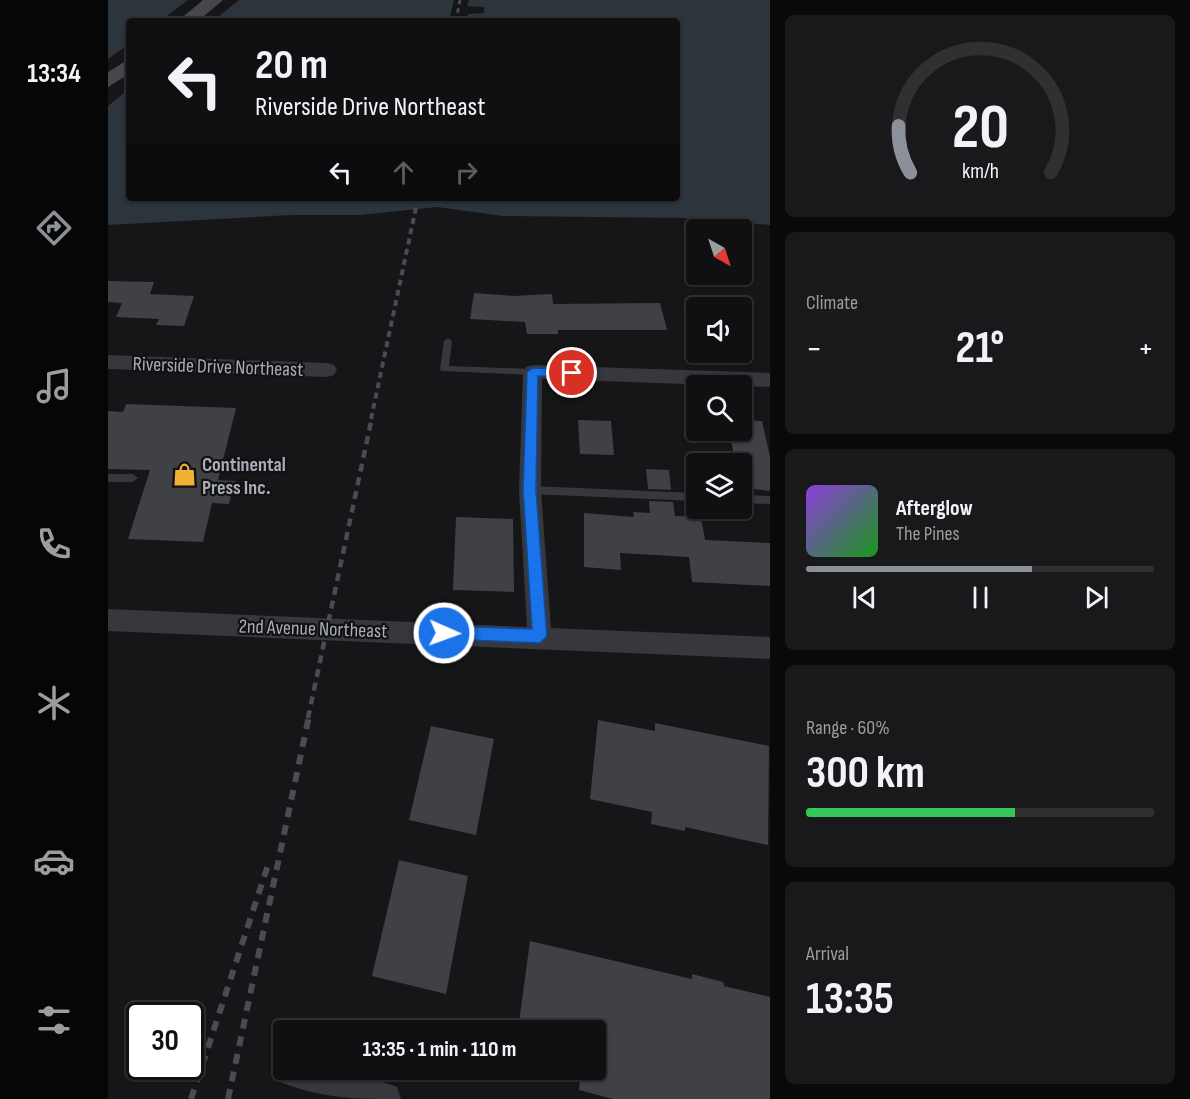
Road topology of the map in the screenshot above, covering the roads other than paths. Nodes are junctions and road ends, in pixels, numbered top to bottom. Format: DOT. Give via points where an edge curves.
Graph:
graph roads {
  1 [pos="214,0"];
  2 [pos="191,18"];
  3 [pos="126,67"];
  4 [pos="108,81"];
  5 [pos="448,341"];
  6 [pos="108,362"];
  7 [pos="327,370"];
  8 [pos="533,372"];
  9 [pos="770,380"];
  10 [pos="108,478"];
  11 [pos="133,478"];
  12 [pos="530,490"];
  13 [pos="686,497"];
  14 [pos="752,499"];
  15 [pos="770,500"];
  16 [pos="108,620"];
  17 [pos="540,636"];
  18 [pos="770,648"];
  19 [pos="307,1080"];
  20 [pos="327,1091"];
  21 [pos="385,1099"];
  1 -- 2 [label="main road"];
  3 -- 4 [label="main road"];
  5 -- 8 [label="lane" via="444,369"];
  6 -- 7 [label="street, Riverside Drive Northeast"];
  8 -- 9 [label="street"];
  8 -- 12 [label="street"];
  10 -- 11 [label="lane"];
  12 -- 13 [label="lane"];
  12 -- 17 [label="street"];
  14 -- 15 [label="lane"];
  16 -- 17 [label="street, 2nd Avenue Northeast"];
  17 -- 18 [label="street, 2nd Avenue Northeast"];
  19 -- 20 [label="street"];
  20 -- 21 [label="street"];
}
